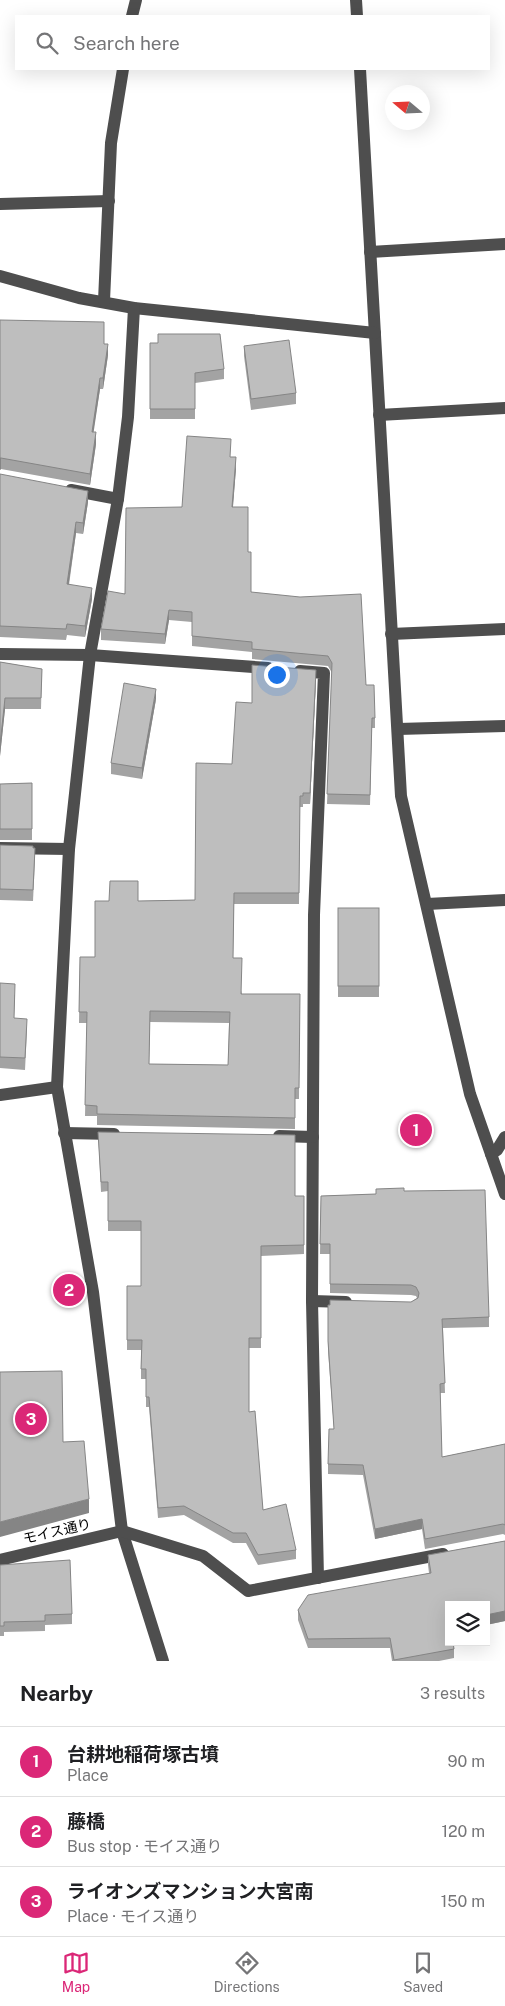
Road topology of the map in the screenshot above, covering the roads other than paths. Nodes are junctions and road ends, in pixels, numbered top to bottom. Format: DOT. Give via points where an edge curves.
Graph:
graph roads {
  1 [pos="136,0"];
  2 [pos="356,0"];
  3 [pos="132,15"];
  4 [pos="357,15"];
  5 [pos="123,70"];
  6 [pos="360,70"];
  7 [pos="109,201"];
  8 [pos="0,204"];
  9 [pos="505,244"];
  10 [pos="370,252"];
  11 [pos="0,276"];
  12 [pos="104,301"];
  13 [pos="134,308"];
  14 [pos="374,333"];
  15 [pos="505,408"];
  16 [pos="379,415"];
  17 [pos="54,487"];
  18 [pos="118,499"];
  19 [pos="505,629"];
  20 [pos="391,634"];
  21 [pos="0,654"];
  22 [pos="90,655"];
  23 [pos="505,726"];
  24 [pos="398,729"];
  25 [pos="0,848"];
  26 [pos="69,849"];
  27 [pos="505,900"];
  28 [pos="427,904"];
  29 [pos="57,1087"];
  30 [pos="0,1095"];
  31 [pos="64,1133"];
  32 [pos="124,1134"];
  33 [pos="263,1136"];
  34 [pos="313,1137"];
  35 [pos="505,1138"];
  36 [pos="491,1154"];
  37 [pos="505,1194"];
  38 [pos="312,1301"];
  39 [pos="361,1302"];
  40 [pos="122,1532"];
  41 [pos="456,1552"];
  42 [pos="0,1560"];
  43 [pos="318,1578"];
  44 [pos="163,1661"];
  1 -- 3 [label="street"];
  2 -- 4 [label="street"];
  5 -- 7 [label="street" via="110,143"];
  6 -- 10 [label="street"];
  7 -- 8 [label="street"];
  7 -- 12 [label="street"];
  9 -- 10 [label="street"];
  10 -- 14 [label="street"];
  11 -- 12 [label="street" via="79,298"];
  12 -- 13 [label="street"];
  13 -- 14 [label="street"];
  13 -- 18 [label="street" via="128,416"];
  14 -- 16 [label="street"];
  15 -- 16 [label="street"];
  16 -- 20 [label="street"];
  17 -- 18 [label="street"];
  18 -- 22 [label="street"];
  19 -- 20 [label="street"];
  20 -- 24 [label="street"];
  21 -- 22 [label="street"];
  22 -- 26 [label="street"];
  22 -- 34 [label="street" via="324,673 314,915"];
  23 -- 24 [label="street"];
  24 -- 28 [label="street" via="401,796"];
  25 -- 26 [label="street"];
  26 -- 29 [label="street"];
  27 -- 28 [label="street"];
  28 -- 36 [label="street" via="470,1094"];
  29 -- 30 [label="street"];
  29 -- 31 [label="street"];
  31 -- 32 [label="street"];
  31 -- 40 [label="street" via="92,1292"];
  33 -- 34 [label="street"];
  34 -- 38 [label="street"];
  35 -- 36 [label="street" via="498,1150"];
  36 -- 37 [label="street"];
  38 -- 39 [label="street"];
  38 -- 43 [label="street"];
  40 -- 42 [label="street, モイス通り"];
  40 -- 43 [label="street" via="203,1556 248,1591"];
  40 -- 44 [label="street"];
  41 -- 43 [label="street"];
}
